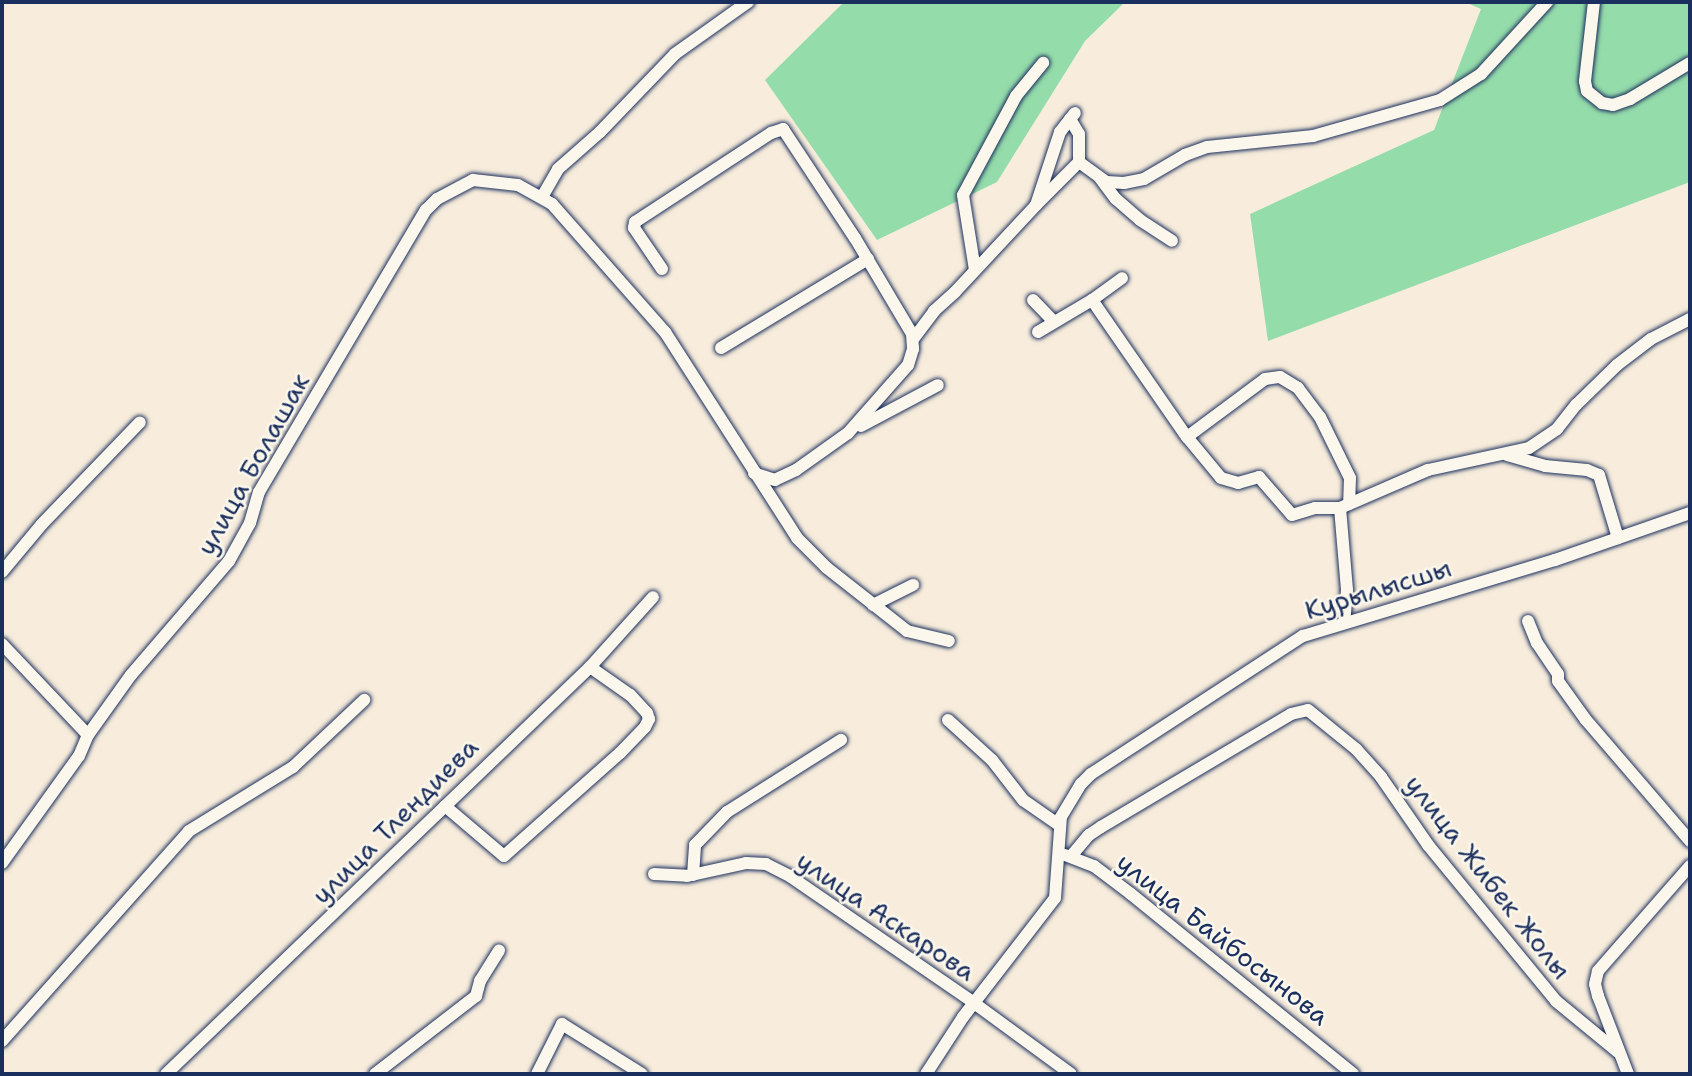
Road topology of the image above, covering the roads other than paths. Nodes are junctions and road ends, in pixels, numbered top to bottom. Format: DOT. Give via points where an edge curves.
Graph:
graph roads {
  1 [pos="724,2"];
  2 [pos="748,2"];
  3 [pos="1547,2"];
  4 [pos="1594,2"];
  5 [pos="721,18"];
  6 [pos="1690,62"];
  7 [pos="1043,63"];
  8 [pos="1079,162"];
  9 [pos="1100,177"];
  10 [pos="542,197"];
  11 [pos="1036,205"];
  12 [pos="1172,241"];
  13 [pos="868,260"];
  14 [pos="662,269"];
  15 [pos="975,270"];
  16 [pos="1122,278"];
  17 [pos="1033,300"];
  18 [pos="1092,300"];
  19 [pos="1690,319"];
  20 [pos="1054,322"];
  21 [pos="1038,332"];
  22 [pos="914,338"];
  23 [pos="721,348"];
  24 [pos="938,385"];
  25 [pos="140,422"];
  26 [pos="848,433"];
  27 [pos="1187,437"];
  28 [pos="1505,455"];
  29 [pos="754,473"];
  30 [pos="1345,506"];
  31 [pos="1690,513"];
  32 [pos="1618,538"];
  33 [pos="2,572"];
  34 [pos="913,586"];
  35 [pos="653,597"];
  36 [pos="873,605"];
  37 [pos="1528,621"];
  38 [pos="1344,622"];
  39 [pos="949,641"];
  40 [pos="2,644"];
  41 [pos="590,667"];
  42 [pos="364,700"];
  43 [pos="948,720"];
  44 [pos="88,735"];
  45 [pos="841,740"];
  46 [pos="444,806"];
  47 [pos="1059,825"];
  48 [pos="1690,841"];
  49 [pos="1072,855"];
  50 [pos="1057,860"];
  51 [pos="2,863"];
  52 [pos="1690,866"];
  53 [pos="654,874"];
  54 [pos="693,875"];
  55 [pos="499,950"];
  56 [pos="974,1003"];
  57 [pos="2,1041"];
  58 [pos="1618,1052"];
  59 [pos="166,1074"];
  60 [pos="375,1074"];
  61 [pos="537,1074"];
  62 [pos="642,1074"];
  63 [pos="926,1074"];
  64 [pos="1071,1074"];
  65 [pos="1353,1074"];
  66 [pos="1628,1074"];
  1 -- 5 [label="street"];
  2 -- 5 [label="street"];
  3 -- 9 [label="street" via="1481,74 1440,100 1313,136 1207,146 1144,179 1124,183"];
  4 -- 6 [label="street" via="1585,81 1587,91 1602,103 1613,105 1630,99"];
  5 -- 10 [label="street" via="675,54 558,169"];
  7 -- 15 [label="street" via="1016,96 963,195"];
  8 -- 9 [label="street"];
  8 -- 11 [label="street"];
  8 -- 11 [label="street" via="1079,134 1073,116 1060,132"];
  9 -- 12 [label="street" via="1124,206"];
  10 -- 29 [label="street" via="665,332"];
  10 -- 44 [label="street, улица Болашак" via="518,185 473,180 426,210 259,492 250,523 229,561 131,675"];
  11 -- 15 [label="street"];
  13 -- 14 [label="street" via="783,129 635,222 634,228"];
  13 -- 22 [label="street"];
  13 -- 23 [label="street"];
  15 -- 22 [label="street"];
  16 -- 18 [label="street"];
  17 -- 20 [label="street"];
  18 -- 20 [label="street"];
  18 -- 27 [label="street"];
  19 -- 28 [label="street" via="1651,339 1617,365 1557,429 1529,448"];
  20 -- 21 [label="street"];
  22 -- 26 [label="street" via="908,365"];
  24 -- 26 [label="street"];
  25 -- 33 [label="street"];
  26 -- 29 [label="street" via="775,480"];
  27 -- 30 [label="street" via="1221,478 1238,483 1259,477 1287,513"];
  27 -- 30 [label="street" via="1265,379 1280,377 1298,388 1320,417 1350,478"];
  28 -- 30 [label="street" via="1428,470"];
  28 -- 32 [label="street" via="1599,475"];
  29 -- 36 [label="street" via="797,538"];
  30 -- 38 [label="street"];
  31 -- 32 [label="street, Курылысшы"];
  32 -- 38 [label="street, Курылысшы" via="1366,619"];
  34 -- 36 [label="street"];
  35 -- 41 [label="street, улица Тлендиева"];
  36 -- 39 [label="street" via="907,631"];
  37 -- 48 [label="street" via="1558,681 1579,710"];
  38 -- 47 [label="street, Курылысшы" via="1303,636 1091,774 1075,792"];
  40 -- 44 [label="street"];
  41 -- 46 [label="street, улица Тлендиева"];
  41 -- 46 [label="street" via="647,713 645,727 620,752 504,856"];
  42 -- 57 [label="street" via="293,767 190,831"];
  43 -- 47 [label="street" via="992,760 1023,800"];
  44 -- 51 [label="street, улица Болашак" via="79,756"];
  45 -- 54 [label="street" via="717,820 695,845"];
  46 -- 59 [label="street, улица Тлендиева"];
  47 -- 50 [label="street"];
  49 -- 50 [label="street, улица Байбосынова"];
  49 -- 58 [label="street, улица Жибек Жолы" via="1101,827 1291,714 1308,710 1356,749 1381,777 1428,845 1556,1002"];
  49 -- 65 [label="street, улица Байбосынова" via="1142,902"];
  50 -- 56 [label="street" via="1055,898"];
  52 -- 58 [label="street" via="1598,971 1595,984"];
  53 -- 54 [label="street, улица Аскарова"];
  54 -- 56 [label="street, улица Аскарова" via="746,863 766,864"];
  55 -- 60 [label="street" via="476,996"];
  56 -- 63 [label="street"];
  56 -- 64 [label="street, улица Аскарова"];
  58 -- 66 [label="street, улица Жибек Жолы"];
  61 -- 62 [label="street" via="562,1024"];
}
